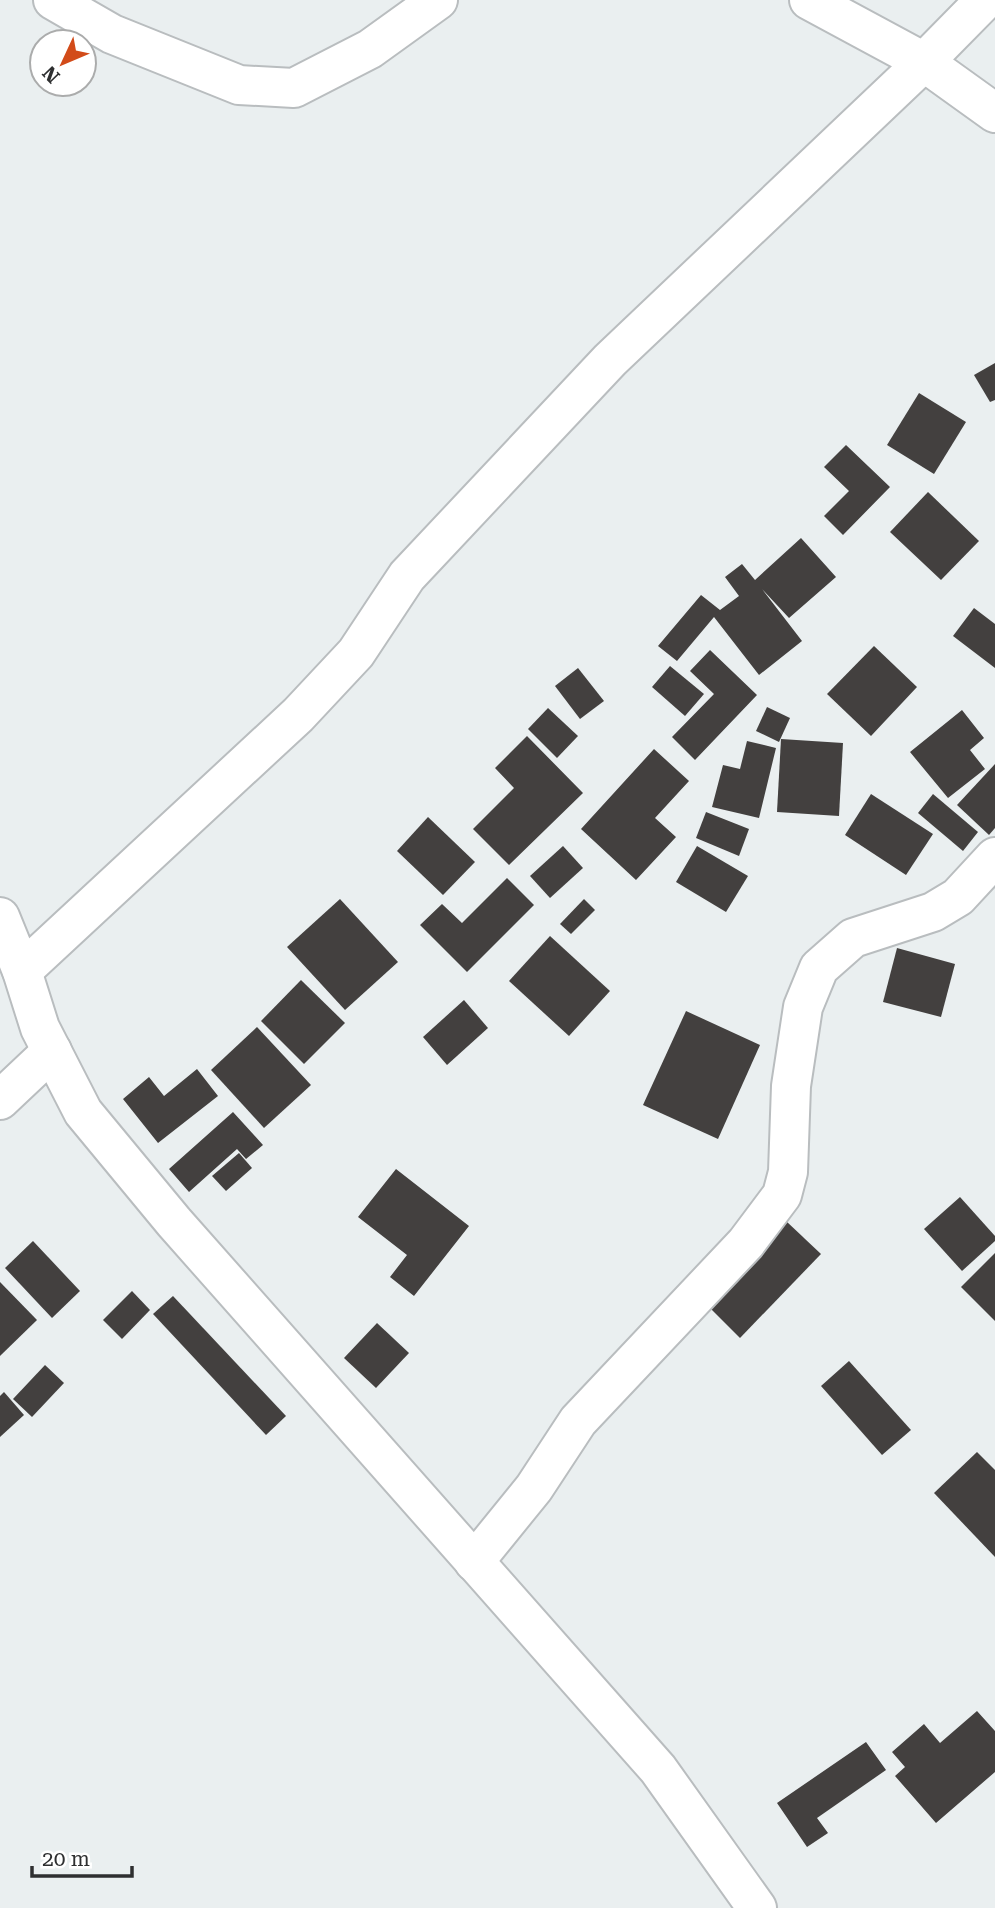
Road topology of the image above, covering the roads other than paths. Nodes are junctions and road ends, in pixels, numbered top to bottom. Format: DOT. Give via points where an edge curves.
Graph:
graph roads {
  1 [pos="53,0"];
  2 [pos="438,0"];
  3 [pos="809,0"];
  4 [pos="985,0"];
  5 [pos="924,62"];
  6 [pos="995,113"];
  7 [pos="995,857"];
  8 [pos="0,916"];
  9 [pos="22,971"];
  10 [pos="52,1051"];
  11 [pos="0,1100"];
  12 [pos="474,1562"];
  13 [pos="757,1908"];
  1 -- 2 [label="street" via="112,34 239,85 294,88 370,49"];
  3 -- 5 [label="street"];
  4 -- 5 [label="street"];
  5 -- 6 [label="street"];
  5 -- 9 [label="street" via="610,360 407,576 356,653 298,715"];
  7 -- 12 [label="street" via="958,897 933,912 853,939 819,968 803,1007 782,1195 746,1243 578,1420 534,1488"];
  8 -- 9 [label="street"];
  9 -- 10 [label="street"];
  10 -- 11 [label="street"];
  10 -- 12 [label="street" via="91,1122"];
  12 -- 13 [label="street" via="657,1769"];
}
